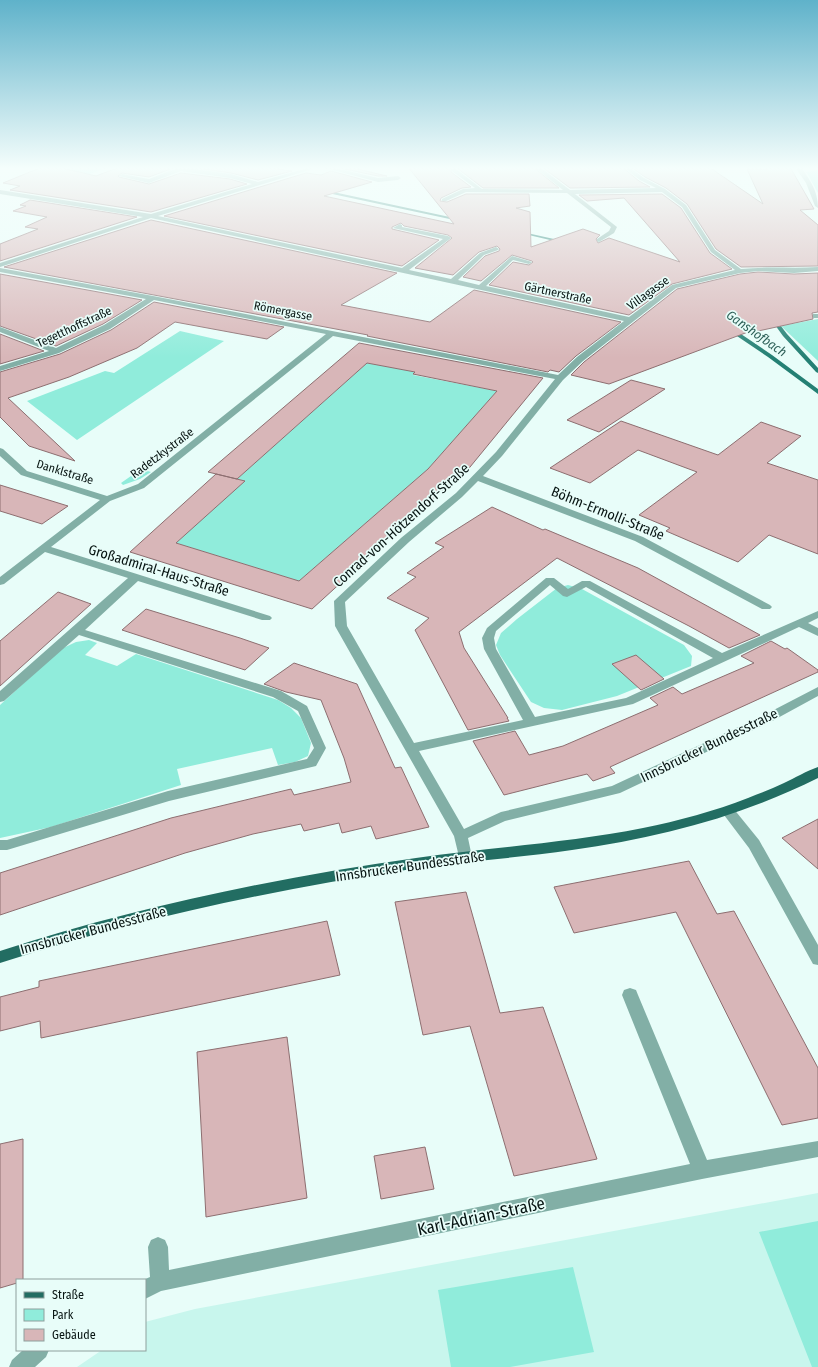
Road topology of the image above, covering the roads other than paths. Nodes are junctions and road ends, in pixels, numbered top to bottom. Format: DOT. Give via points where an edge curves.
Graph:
graph roads {
  1 [pos="105,231"];
  2 [pos="219,231"];
  3 [pos="410,231"];
  4 [pos="612,231"];
  5 [pos="700,231"];
  6 [pos="599,240"];
  7 [pos="496,249"];
  8 [pos="529,262"];
  9 [pos="0,265"];
  10 [pos="818,269"];
  11 [pos="0,270"];
  12 [pos="403,271"];
  13 [pos="740,271"];
  14 [pos="452,282"];
  15 [pos="480,288"];
  16 [pos="153,298"];
  17 [pos="631,320"];
  18 [pos="0,329"];
  19 [pos="332,333"];
  20 [pos="56,351"];
  21 [pos="0,369"];
  22 [pos="560,378"];
  23 [pos="0,451"];
  24 [pos="477,477"];
  25 [pos="107,498"];
  26 [pos="43,548"];
  27 [pos="136,577"];
  28 [pos="0,582"];
  29 [pos="766,606"];
  30 [pos="818,614"];
  31 [pos="266,618"];
  32 [pos="800,623"];
  33 [pos="77,631"];
  34 [pos="818,633"];
  35 [pos="722,658"];
  36 [pos="818,691"];
  37 [pos="0,698"];
  38 [pos="531,722"];
  39 [pos="412,748"];
  40 [pos="818,772"];
  41 [pos="728,811"];
  42 [pos="460,836"];
  43 [pos="0,845"];
  44 [pos="465,857"];
  45 [pos="0,956"];
  46 [pos="818,959"];
  47 [pos="630,995"];
  48 [pos="818,1148"];
  49 [pos="702,1170"];
  50 [pos="158,1247"];
  51 [pos="152,1286"];
  52 [pos="37,1351"];
  53 [pos="19,1367"];
  1 -- 9 [label="street"];
  2 -- 12 [label="street, Gärtnerstraße"];
  3 -- 12 [label="street" via="448,238"];
  4 -- 6 [label="street"];
  5 -- 13 [label="street" via="713,251"];
  7 -- 14 [label="street" via="482,254"];
  8 -- 15 [label="street, Gärtnerstraße" via="512,258"];
  10 -- 13 [label="street, Villagasse"];
  11 -- 16 [label="street, Römergasse"];
  12 -- 14 [label="street, Gärtnerstraße"];
  13 -- 17 [label="street, Villagasse" via="672,288"];
  14 -- 15 [label="street, Gärtnerstraße"];
  15 -- 17 [label="street, Gärtnerstraße"];
  16 -- 19 [label="street, Römergasse"];
  16 -- 20 [label="street, Tegetthoffstraße" via="107,327"];
  17 -- 22 [label="street, Villagasse" via="580,359"];
  18 -- 20 [label="street"];
  19 -- 22 [label="street, Römergasse"];
  19 -- 25 [label="street, Radetzkystraße" via="142,486"];
  20 -- 21 [label="street, Tegetthoffstraße"];
  22 -- 24 [label="street, Conrad-von-Hötzendorf-Straße" via="499,454"];
  23 -- 25 [label="street, Danklstraße" via="24,473"];
  24 -- 29 [label="street, Böhm-Ermolli-Straße" via="639,539"];
  24 -- 39 [label="street, Conrad-von-Hötzendorf-Straße" via="339,601 341,626"];
  25 -- 26 [label="street, Radetzkystraße"];
  26 -- 27 [label="street, Großadmiral-Haus-Straße"];
  26 -- 28 [label="street, Radetzkystraße"];
  27 -- 31 [label="street, Großadmiral-Haus-Straße"];
  27 -- 33 [label="street"];
  30 -- 32 [label="street"];
  32 -- 34 [label="street"];
  32 -- 35 [label="street"];
  33 -- 37 [label="street"];
  33 -- 43 [label="street" via="277,694 303,709 320,748 311,763 168,796"];
  35 -- 38 [label="street" via="629,701"];
  35 -- 38 [label="street" via="586,582 567,594 550,580 491,630 488,638 490,649"];
  36 -- 42 [label="street, Innsbrucker Bundesstraße" via="770,717 615,790 501,817"];
  38 -- 39 [label="street"];
  39 -- 42 [label="street, Conrad-von-Hötzendorf-Straße"];
  40 -- 41 [label="main road, Innsbrucker Bundesstraße"];
  41 -- 44 [label="main road, Innsbrucker Bundesstraße" via="612,838 536,850"];
  41 -- 46 [label="street" via="754,844"];
  42 -- 44 [label="street, Conrad-von-Hötzendorf-Straße"];
  44 -- 45 [label="main road, Innsbrucker Bundesstraße" via="250,891 63,936"];
  47 -- 49 [label="street"];
  48 -- 49 [label="street, Karl-Adrian-Straße"];
  49 -- 51 [label="street, Karl-Adrian-Straße"];
  50 -- 51 [label="street"];
  52 -- 53 [label="street"];
}
